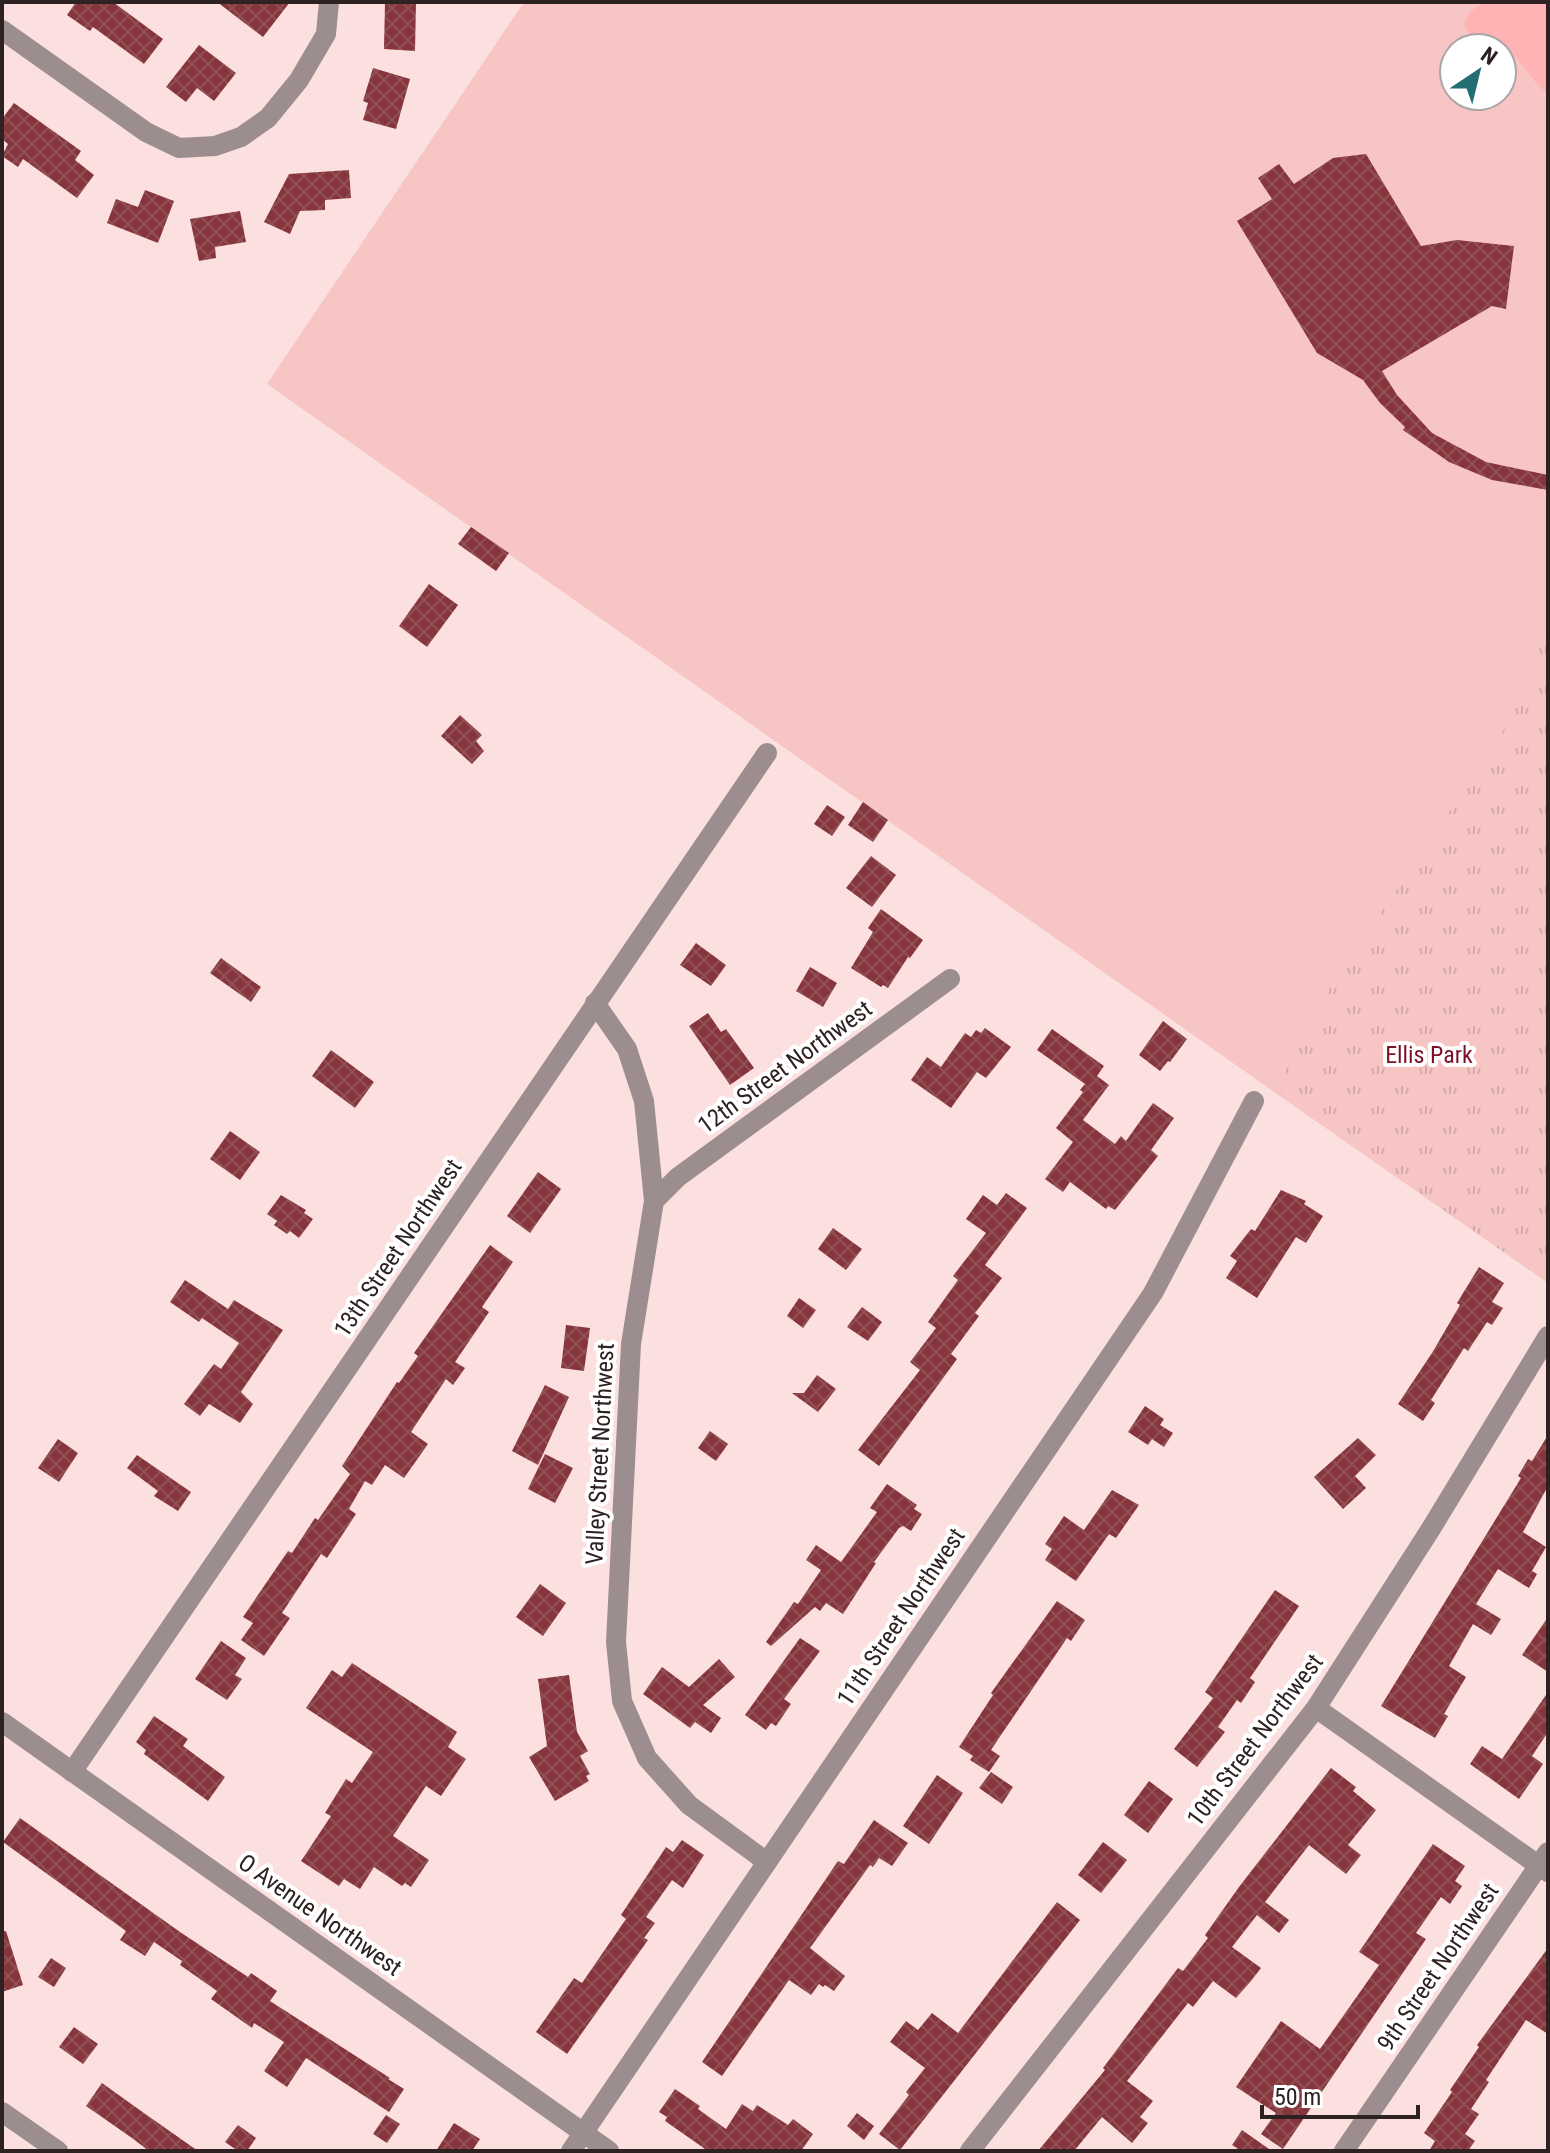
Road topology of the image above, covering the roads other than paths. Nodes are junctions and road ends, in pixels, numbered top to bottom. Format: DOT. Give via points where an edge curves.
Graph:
graph roads {
  1 [pos="329,2"];
  2 [pos="2,30"];
  3 [pos="767,753"];
  4 [pos="950,979"];
  5 [pos="595,1003"];
  6 [pos="1254,1101"];
  7 [pos="654,1201"];
  8 [pos="1548,1336"];
  9 [pos="1316,1708"];
  10 [pos="2,1722"];
  11 [pos="72,1772"];
  12 [pos="767,1862"];
  13 [pos="1545,1863"];
  14 [pos="2,2112"];
  15 [pos="583,2133"];
  16 [pos="58,2151"];
  17 [pos="571,2151"];
  18 [pos="609,2151"];
  19 [pos="970,2151"];
  20 [pos="1344,2151"];
  1 -- 2 [label="street" via="326,34 299,80 268,118 241,137 215,146 179,148 146,132"];
  3 -- 5 [label="street, 13th Street Northwest"];
  4 -- 7 [label="street, 12th Street Northwest" via="678,1177"];
  5 -- 7 [label="street, Valley Street Northwest" via="627,1049 644,1101"];
  5 -- 11 [label="street, 13th Street Northwest"];
  6 -- 12 [label="street, 11th Street Northwest" via="1153,1293"];
  7 -- 12 [label="street, Valley Street Northwest" via="631,1353 616,1642 622,1701 647,1758 689,1805"];
  8 -- 9 [label="street, 10th Street Northwest"];
  9 -- 13 [label="street"];
  9 -- 19 [label="street, 10th Street Northwest"];
  10 -- 11 [label="street, O Avenue Northwest"];
  11 -- 15 [label="street, O Avenue Northwest"];
  12 -- 15 [label="street, 11th Street Northwest"];
  13 -- 20 [label="street, 9th Street Northwest"];
  14 -- 16 [label="street"];
  15 -- 17 [label="street, 11th Street Northwest"];
  15 -- 18 [label="street, O Avenue Northwest"];
}
